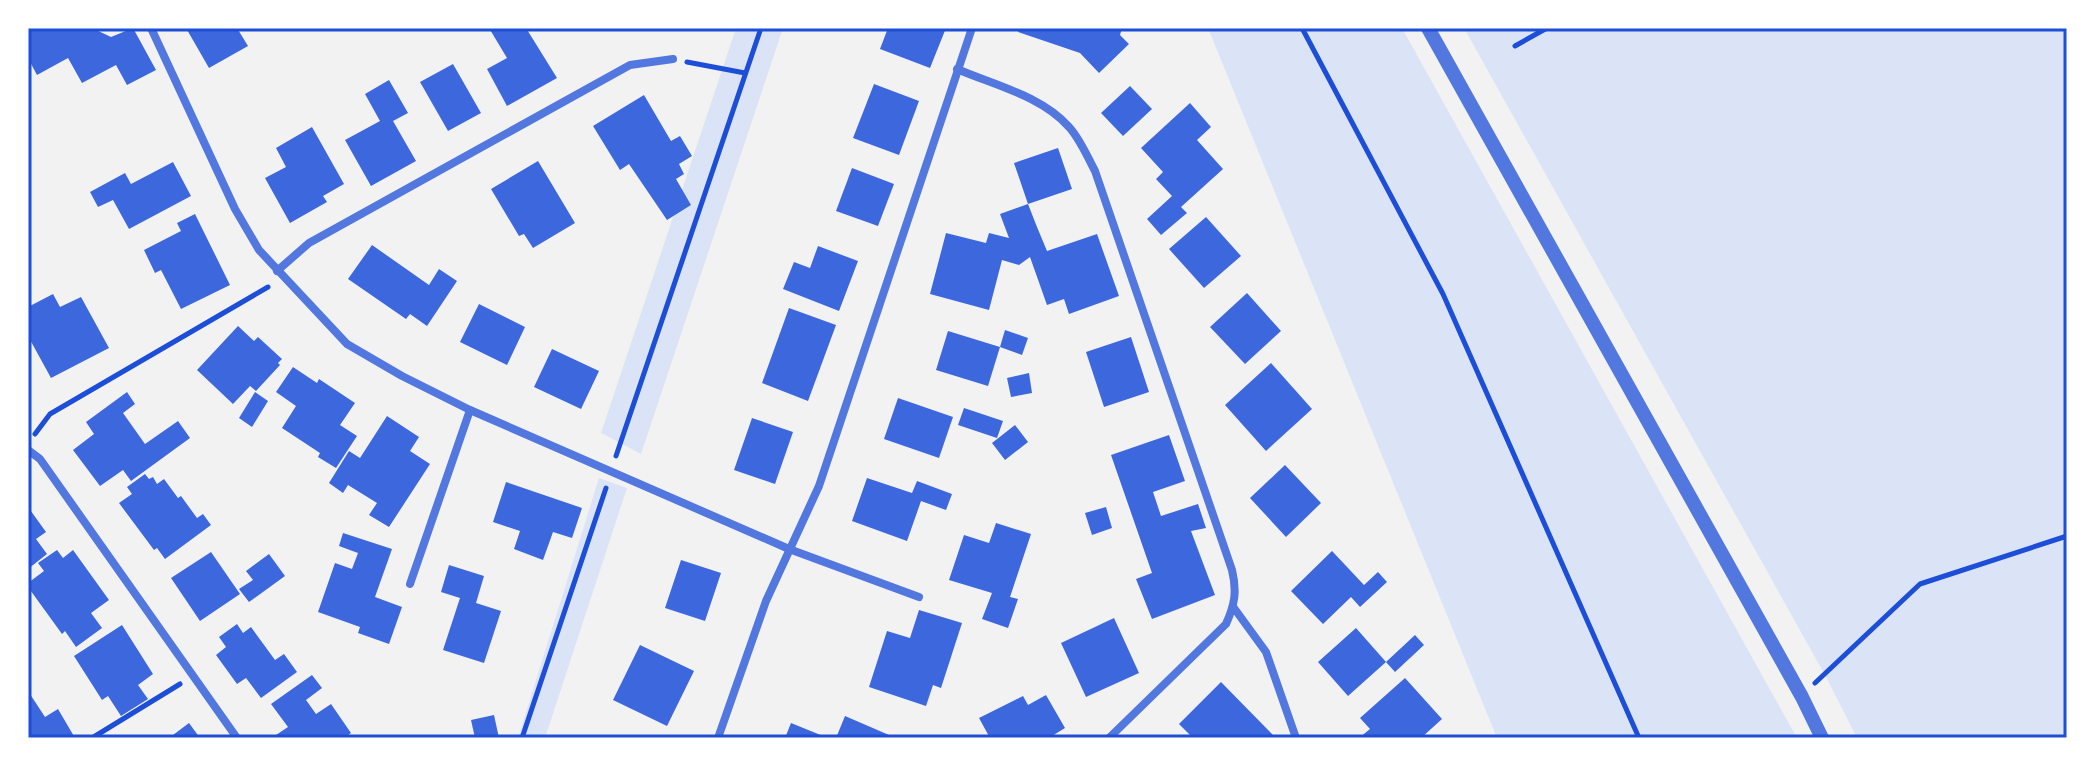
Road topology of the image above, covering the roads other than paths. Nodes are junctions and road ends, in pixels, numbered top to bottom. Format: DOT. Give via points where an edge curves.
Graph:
graph roads {
  1 [pos="151,28"];
  2 [pos="972,28"];
  3 [pos="1428,28"];
  4 [pos="673,59"];
  5 [pos="957,69"];
  6 [pos="280,274"];
  7 [pos="470,410"];
  8 [pos="28,447"];
  9 [pos="789,549"];
  10 [pos="410,584"];
  11 [pos="919,597"];
  12 [pos="1234,608"];
  13 [pos="237,738"];
  14 [pos="718,738"];
  15 [pos="1109,738"];
  16 [pos="1296,738"];
  17 [pos="1822,738"];
  1 -- 6 [label="street" via="235,209"];
  2 -- 5 [label="street"];
  3 -- 17 [label="street"];
  4 -- 6 [label="street" via="630,65 309,243"];
  5 -- 9 [label="street" via="819,486"];
  5 -- 12 [label="street" via="1056,113 1095,171 1232,570"];
  6 -- 7 [label="street" via="347,344"];
  7 -- 9 [label="street"];
  7 -- 10 [label="street"];
  8 -- 13 [label="street"];
  9 -- 11 [label="street"];
  9 -- 14 [label="street"];
  12 -- 15 [label="street" via="1226,624"];
  12 -- 16 [label="street" via="1266,652"];
}
